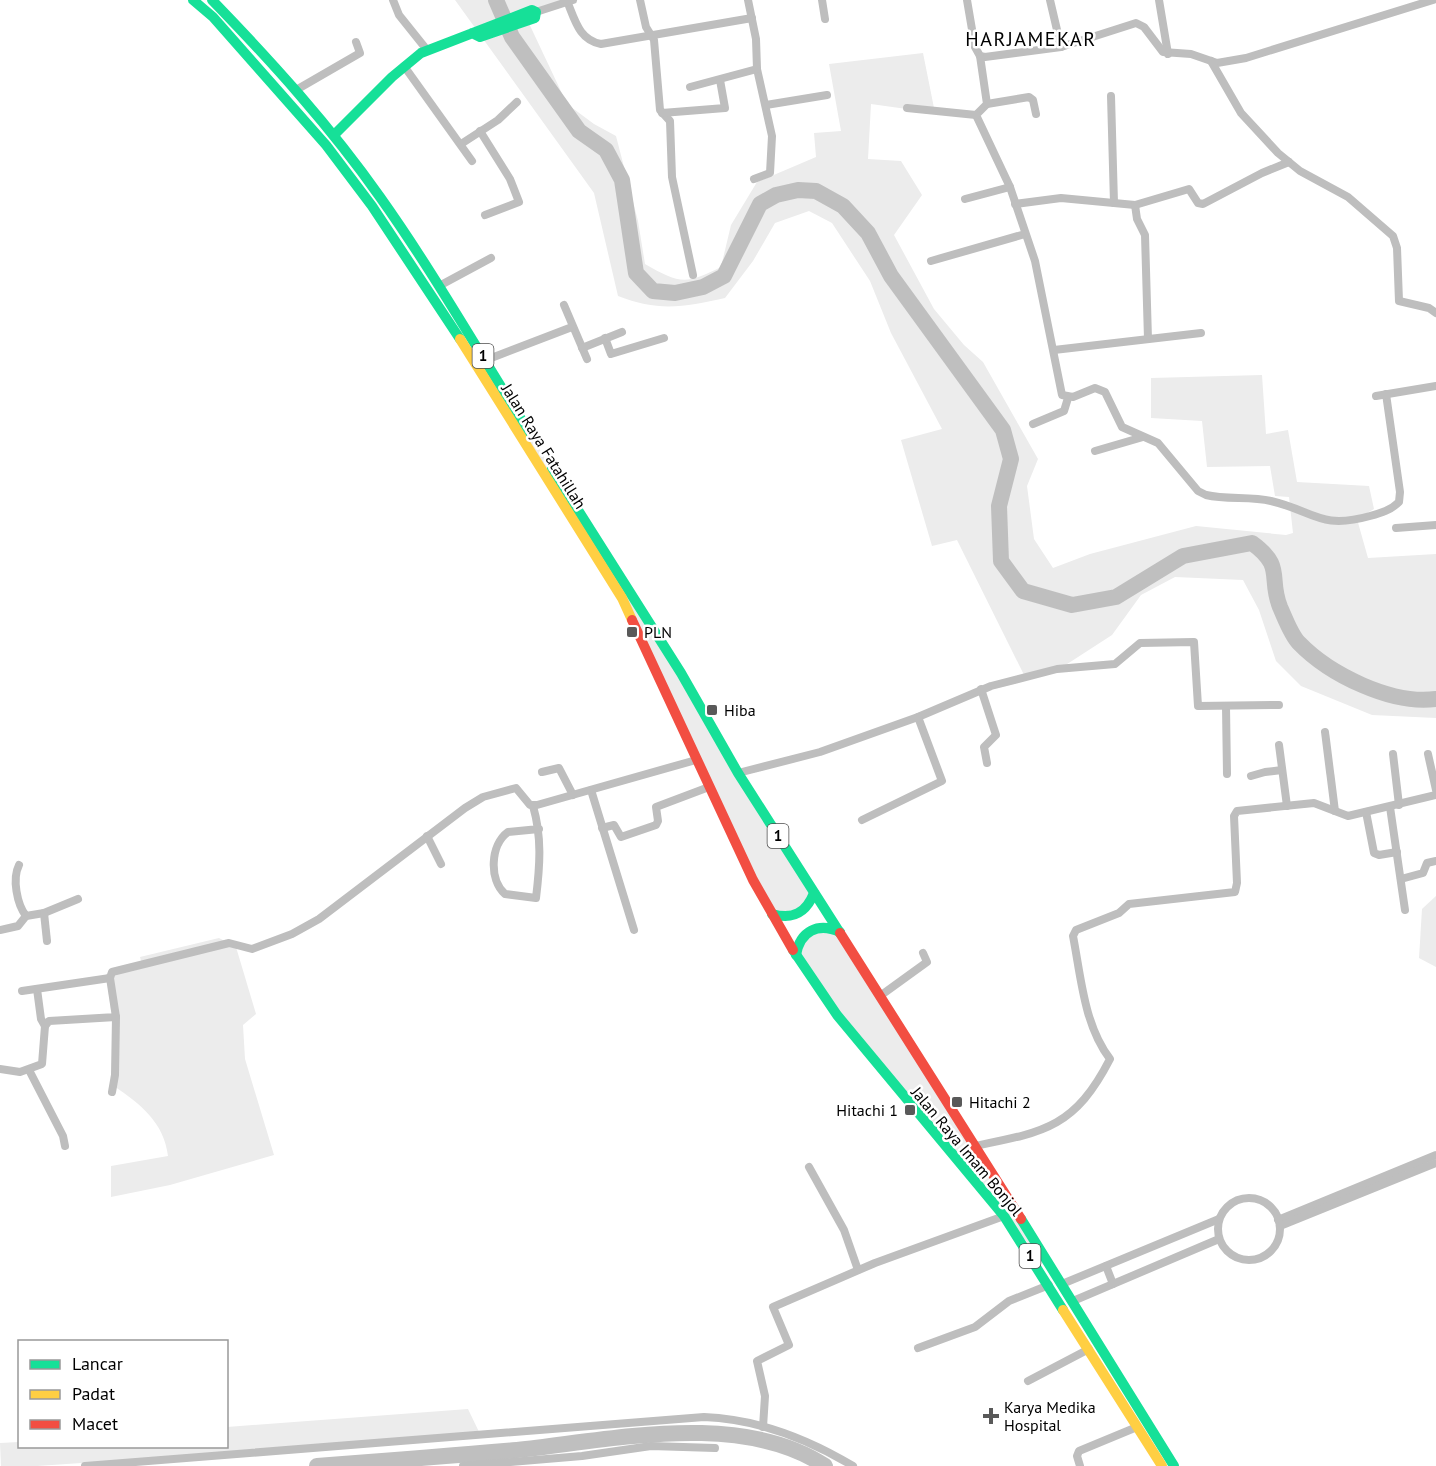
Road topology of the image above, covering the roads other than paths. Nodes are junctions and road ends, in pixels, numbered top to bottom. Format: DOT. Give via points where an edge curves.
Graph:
graph roads {
  1 [pos="193,0"];
  2 [pos="212,0"];
  3 [pos="393,0"];
  4 [pos="640,0"];
  5 [pos="748,0"];
  6 [pos="822,0"];
  7 [pos="967,0"];
  8 [pos="1050,0"];
  9 [pos="1159,0"];
  10 [pos="1433,0"];
  11 [pos="570,1"];
  12 [pos="535,14"];
  13 [pos="752,18"];
  14 [pos="825,19"];
  15 [pos="651,35"];
  16 [pos="356,42"];
  17 [pos="1061,47"];
  18 [pos="427,50"];
  19 [pos="1168,54"];
  20 [pos="981,56"];
  21 [pos="1211,61"];
  22 [pos="404,66"];
  23 [pos="757,69"];
  24 [pos="720,80"];
  25 [pos="690,87"];
  26 [pos="296,90"];
  27 [pos="827,95"];
  28 [pos="1111,96"];
  29 [pos="517,102"];
  30 [pos="987,104"];
  31 [pos="766,105"];
  32 [pos="907,108"];
  33 [pos="662,113"];
  34 [pos="1036,114"];
  35 [pos="976,115"];
  36 [pos="480,131"];
  37 [pos="334,135"];
  38 [pos="461,144"];
  39 [pos="472,161"];
  40 [pos="1289,162"];
  41 [pos="754,178"];
  42 [pos="1010,187"];
  43 [pos="965,199"];
  44 [pos="1114,203"];
  45 [pos="1015,204"];
  46 [pos="1135,205"];
  47 [pos="485,215"];
  48 [pos="1025,234"];
  49 [pos="491,258"];
  50 [pos="931,261"];
  51 [pos="693,275"];
  52 [pos="439,286"];
  53 [pos="564,305"];
  54 [pos="1436,313"];
  55 [pos="572,327"];
  56 [pos="622,332"];
  57 [pos="1201,333"];
  58 [pos="605,338"];
  59 [pos="664,338"];
  60 [pos="1148,339"];
  61 [pos="582,348"];
  62 [pos="1054,350"];
  63 [pos="587,359"];
  64 [pos="486,360"];
  65 [pos="1436,386"];
  66 [pos="1386,394"];
  67 [pos="1376,396"];
  68 [pos="1068,398"];
  69 [pos="1033,424"];
  70 [pos="1143,437"];
  71 [pos="528,440"];
  72 [pos="1095,451"];
  73 [pos="1436,525"];
  74 [pos="1396,528"];
  75 [pos="981,689"];
  76 [pos="1280,705"];
  77 [pos="1226,707"];
  78 [pos="918,717"];
  79 [pos="1325,732"];
  80 [pos="1279,746"];
  81 [pos="1393,754"];
  82 [pos="1428,754"];
  83 [pos="696,760"];
  84 [pos="987,763"];
  85 [pos="1282,770"];
  86 [pos="542,772"];
  87 [pos="738,773"];
  88 [pos="1227,774"];
  89 [pos="1251,777"];
  90 [pos="708,787"];
  91 [pos="591,790"];
  92 [pos="1436,790"];
  93 [pos="573,795"];
  94 [pos="1436,795"];
  95 [pos="1399,805"];
  96 [pos="533,806"];
  97 [pos="1287,806"];
  98 [pos="1390,807"];
  99 [pos="1335,812"];
  100 [pos="1366,812"];
  101 [pos="862,820"];
  102 [pos="602,828"];
  103 [pos="538,829"];
  104 [pos="427,836"];
  105 [pos="1397,852"];
  106 [pos="1436,861"];
  107 [pos="441,864"];
  108 [pos="19,865"];
  109 [pos="1401,879"];
  110 [pos="814,893"];
  111 [pos="78,899"];
  112 [pos="1405,910"];
  113 [pos="44,913"];
  114 [pos="772,914"];
  115 [pos="26,916"];
  116 [pos="0,930"];
  117 [pos="634,930"];
  118 [pos="840,932"];
  119 [pos="47,941"];
  120 [pos="923,953"];
  121 [pos="796,955"];
  122 [pos="110,978"];
  123 [pos="37,989"];
  124 [pos="22,990"];
  125 [pos="880,996"];
  126 [pos="116,1017"];
  127 [pos="45,1026"];
  128 [pos="0,1069"];
  129 [pos="29,1070"];
  130 [pos="112,1092"];
  131 [pos="65,1146"];
  132 [pos="975,1146"];
  133 [pos="1436,1155"];
  134 [pos="1436,1163"];
  135 [pos="809,1167"];
  136 [pos="1004,1216"];
  137 [pos="1219,1220"];
  138 [pos="1279,1223"];
  139 [pos="1219,1239"];
  140 [pos="1106,1266"];
  141 [pos="858,1270"];
  142 [pos="1062,1284"];
  143 [pos="1113,1284"];
  144 [pos="1049,1285"];
  145 [pos="1073,1301"];
  146 [pos="918,1348"];
  147 [pos="1089,1349"];
  148 [pos="1028,1381"];
  149 [pos="763,1427"];
  150 [pos="1137,1427"];
  151 [pos="715,1448"];
  152 [pos="85,1466"];
  153 [pos="464,1466"];
  154 [pos="853,1466"];
  155 [pos="1080,1466"];
  156 [pos="1162,1466"];
  157 [pos="1174,1466"];
  1 -- 71 [label="main road, Jalan Raya Fatahillah / 1" via="243,50 351,176"];
  2 -- 26 [label="main road, Jalan Raya Fatahillah / 1"];
  3 -- 18 [label="street" via="399,15"];
  4 -- 15 [label="street"];
  5 -- 13 [label="street"];
  6 -- 14 [label="street"];
  7 -- 20 [label="street" via="975,47"];
  8 -- 17 [label="street"];
  9 -- 19 [label="street"];
  10 -- 21 [label="street" via="1246,58"];
  11 -- 12 [label="street"];
  11 -- 15 [label="street" via="580,31 592,43"];
  12 -- 18 [label="main road"];
  13 -- 15 [label="street"];
  13 -- 23 [label="street"];
  15 -- 33 [label="street"];
  16 -- 26 [label="street" via="360,53"];
  17 -- 19 [label="street" via="1136,23"];
  17 -- 20 [label="street"];
  18 -- 22 [label="main road"];
  19 -- 21 [label="street" via="1191,54"];
  20 -- 30 [label="street"];
  21 -- 40 [label="street" via="1241,113"];
  22 -- 37 [label="main road"];
  22 -- 38 [label="street"];
  23 -- 24 [label="street"];
  23 -- 31 [label="street"];
  24 -- 25 [label="street"];
  24 -- 33 [label="street" via="725,108"];
  26 -- 37 [label="main road, Jalan Raya Fatahillah / 1"];
  27 -- 31 [label="street"];
  28 -- 44 [label="street"];
  29 -- 36 [label="street"];
  30 -- 34 [label="street" via="1029,97"];
  30 -- 35 [label="street"];
  31 -- 41 [label="street" via="772,139 770,172"];
  32 -- 35 [label="street"];
  33 -- 51 [label="street" via="670,121 672,177"];
  35 -- 42 [label="street"];
  36 -- 38 [label="street"];
  36 -- 47 [label="street" via="510,179 519,202"];
  37 -- 52 [label="main road, Jalan Raya Fatahillah / 1"];
  38 -- 39 [label="street"];
  40 -- 46 [label="street" via="1203,204 1189,189"];
  40 -- 54 [label="street" via="1339,191 1388,231 1396,248 1399,302"];
  42 -- 43 [label="street"];
  42 -- 45 [label="street"];
  44 -- 45 [label="street" via="1061,198"];
  44 -- 46 [label="street"];
  45 -- 48 [label="street"];
  46 -- 60 [label="street" via="1145,235"];
  48 -- 50 [label="street"];
  48 -- 62 [label="street" via="1039,277"];
  49 -- 52 [label="street"];
  52 -- 64 [label="main road, Jalan Raya Fatahillah / 1"];
  53 -- 55 [label="street"];
  55 -- 61 [label="street"];
  55 -- 64 [label="street"];
  56 -- 58 [label="street"];
  57 -- 60 [label="street"];
  58 -- 59 [label="street" via="611,354"];
  58 -- 61 [label="street"];
  60 -- 62 [label="street"];
  61 -- 63 [label="street"];
  62 -- 68 [label="street" via="1059,388"];
  64 -- 71 [label="main road, Jalan Raya Fatahillah / 1"];
  65 -- 66 [label="street"];
  66 -- 67 [label="street"];
  66 -- 70 [label="street" via="1400,502 1387,511 1354,521 1318,519 1268,500 1206,495 1192,484 1165,449"];
  68 -- 69 [label="street" via="1064,411"];
  68 -- 70 [label="street" via="1095,388 1105,392 1122,427"];
  70 -- 72 [label="street"];
  71 -- 83 [label="main road, Jalan Raya Fatahillah / 1" via="626,606"];
  71 -- 87 [label="main road, Jalan Raya Fatahillah / 1" via="681,673"];
  73 -- 74 [label="street"];
  75 -- 77 [label="street" via="1058,669 1115,664 1140,643 1193,641 1196,705"];
  75 -- 78 [label="street"];
  75 -- 84 [label="street" via="996,735 984,748"];
  76 -- 77 [label="street"];
  77 -- 88 [label="street"];
  78 -- 87 [label="street" via="820,752"];
  78 -- 101 [label="street" via="942,781"];
  79 -- 99 [label="street"];
  80 -- 85 [label="street"];
  81 -- 95 [label="street"];
  82 -- 92 [label="street"];
  83 -- 90 [label="main road, Jalan Raya Fatahillah / 1"];
  83 -- 91 [label="street"];
  85 -- 89 [label="street"];
  85 -- 97 [label="street"];
  86 -- 93 [label="street" via="562,770"];
  87 -- 110 [label="main road, Jalan Raya Fatahillah / 1"];
  90 -- 102 [label="street" via="656,807 656,825 621,837 614,825"];
  90 -- 114 [label="main road, Jalan Raya Fatahillah / 1"];
  91 -- 93 [label="street"];
  91 -- 102 [label="street"];
  93 -- 96 [label="street"];
  94 -- 95 [label="street"];
  95 -- 98 [label="street"];
  96 -- 103 [label="street"];
  96 -- 104 [label="street" via="512,788 474,802"];
  97 -- 99 [label="street" via="1314,802"];
  97 -- 132 [label="street" via="1235,813 1235,892 1129,904 1120,913 1074,932 1091,1023 1099,1045 1110,1059 1080,1107 1071,1114 1029,1134"];
  98 -- 100 [label="street"];
  98 -- 105 [label="street"];
  99 -- 100 [label="street" via="1345,816"];
  100 -- 105 [label="street" via="1374,853"];
  102 -- 117 [label="street"];
  103 -- 103 [label="street" via="508,832 496,847 495,878 505,894 536,898 541,864"];
  104 -- 107 [label="street"];
  104 -- 122 [label="street" via="318,919 292,934 252,949 229,944 114,971"];
  105 -- 109 [label="street"];
  106 -- 109 [label="street" via="1428,863 1423,873"];
  108 -- 115 [label="street" via="17,889"];
  109 -- 112 [label="street"];
  110 -- 114 [label="main road" via="802,913 787,918"];
  110 -- 118 [label="main road, Jalan Raya Fatahillah / 1"];
  111 -- 113 [label="street"];
  113 -- 115 [label="street"];
  113 -- 119 [label="street"];
  114 -- 121 [label="main road, Jalan Raya Fatahillah / 1"];
  115 -- 116 [label="street" via="18,926"];
  118 -- 121 [label="main road" via="815,927 801,938"];
  118 -- 125 [label="main road, Jalan Raya Imam Bonjol / 1"];
  120 -- 125 [label="street" via="927,962"];
  121 -- 136 [label="main road, Jalan Raya Imam Bonjol / 1" via="850,1031"];
  122 -- 123 [label="street"];
  122 -- 126 [label="street"];
  123 -- 124 [label="street"];
  123 -- 127 [label="street"];
  125 -- 132 [label="main road, Jalan Raya Imam Bonjol / 1"];
  126 -- 127 [label="street" via="53,1020"];
  126 -- 130 [label="street"];
  127 -- 129 [label="street" via="42,1064"];
  128 -- 129 [label="street"];
  129 -- 131 [label="street"];
  132 -- 142 [label="main road, Jalan Raya Imam Bonjol / 1"];
  133 -- 138 [label="street"];
  134 -- 138 [label="street"];
  135 -- 141 [label="street" via="844,1230"];
  136 -- 141 [label="street"];
  136 -- 144 [label="main road, Jalan Raya Imam Bonjol / 1"];
  137 -- 138 [label="street" via="1230,1204 1249,1198 1267,1204"];
  137 -- 139 [label="street"];
  137 -- 140 [label="street"];
  138 -- 139 [label="street" via="1276,1245 1255,1260 1236,1258"];
  139 -- 143 [label="street"];
  140 -- 142 [label="street"];
  140 -- 143 [label="street"];
  141 -- 149 [label="street" via="773,1307 789,1346 757,1361 765,1396"];
  142 -- 145 [label="main road, Jalan Raya Imam Bonjol / 1"];
  143 -- 145 [label="street"];
  144 -- 146 [label="street" via="1009,1301 975,1327"];
  144 -- 147 [label="main road, Jalan Raya Imam Bonjol / 1"];
  145 -- 157 [label="main road, Jalan Raya Imam Bonjol / 1"];
  147 -- 148 [label="street"];
  147 -- 150 [label="main road, Jalan Raya Imam Bonjol / 1"];
  149 -- 152 [label="street" via="721,1418 683,1418"];
  149 -- 154 [label="street" via="810,1442"];
  150 -- 155 [label="street" via="1079,1451"];
  150 -- 156 [label="main road, Jalan Raya Imam Bonjol / 1"];
  151 -- 153 [label="street" via="651,1446"];
}
